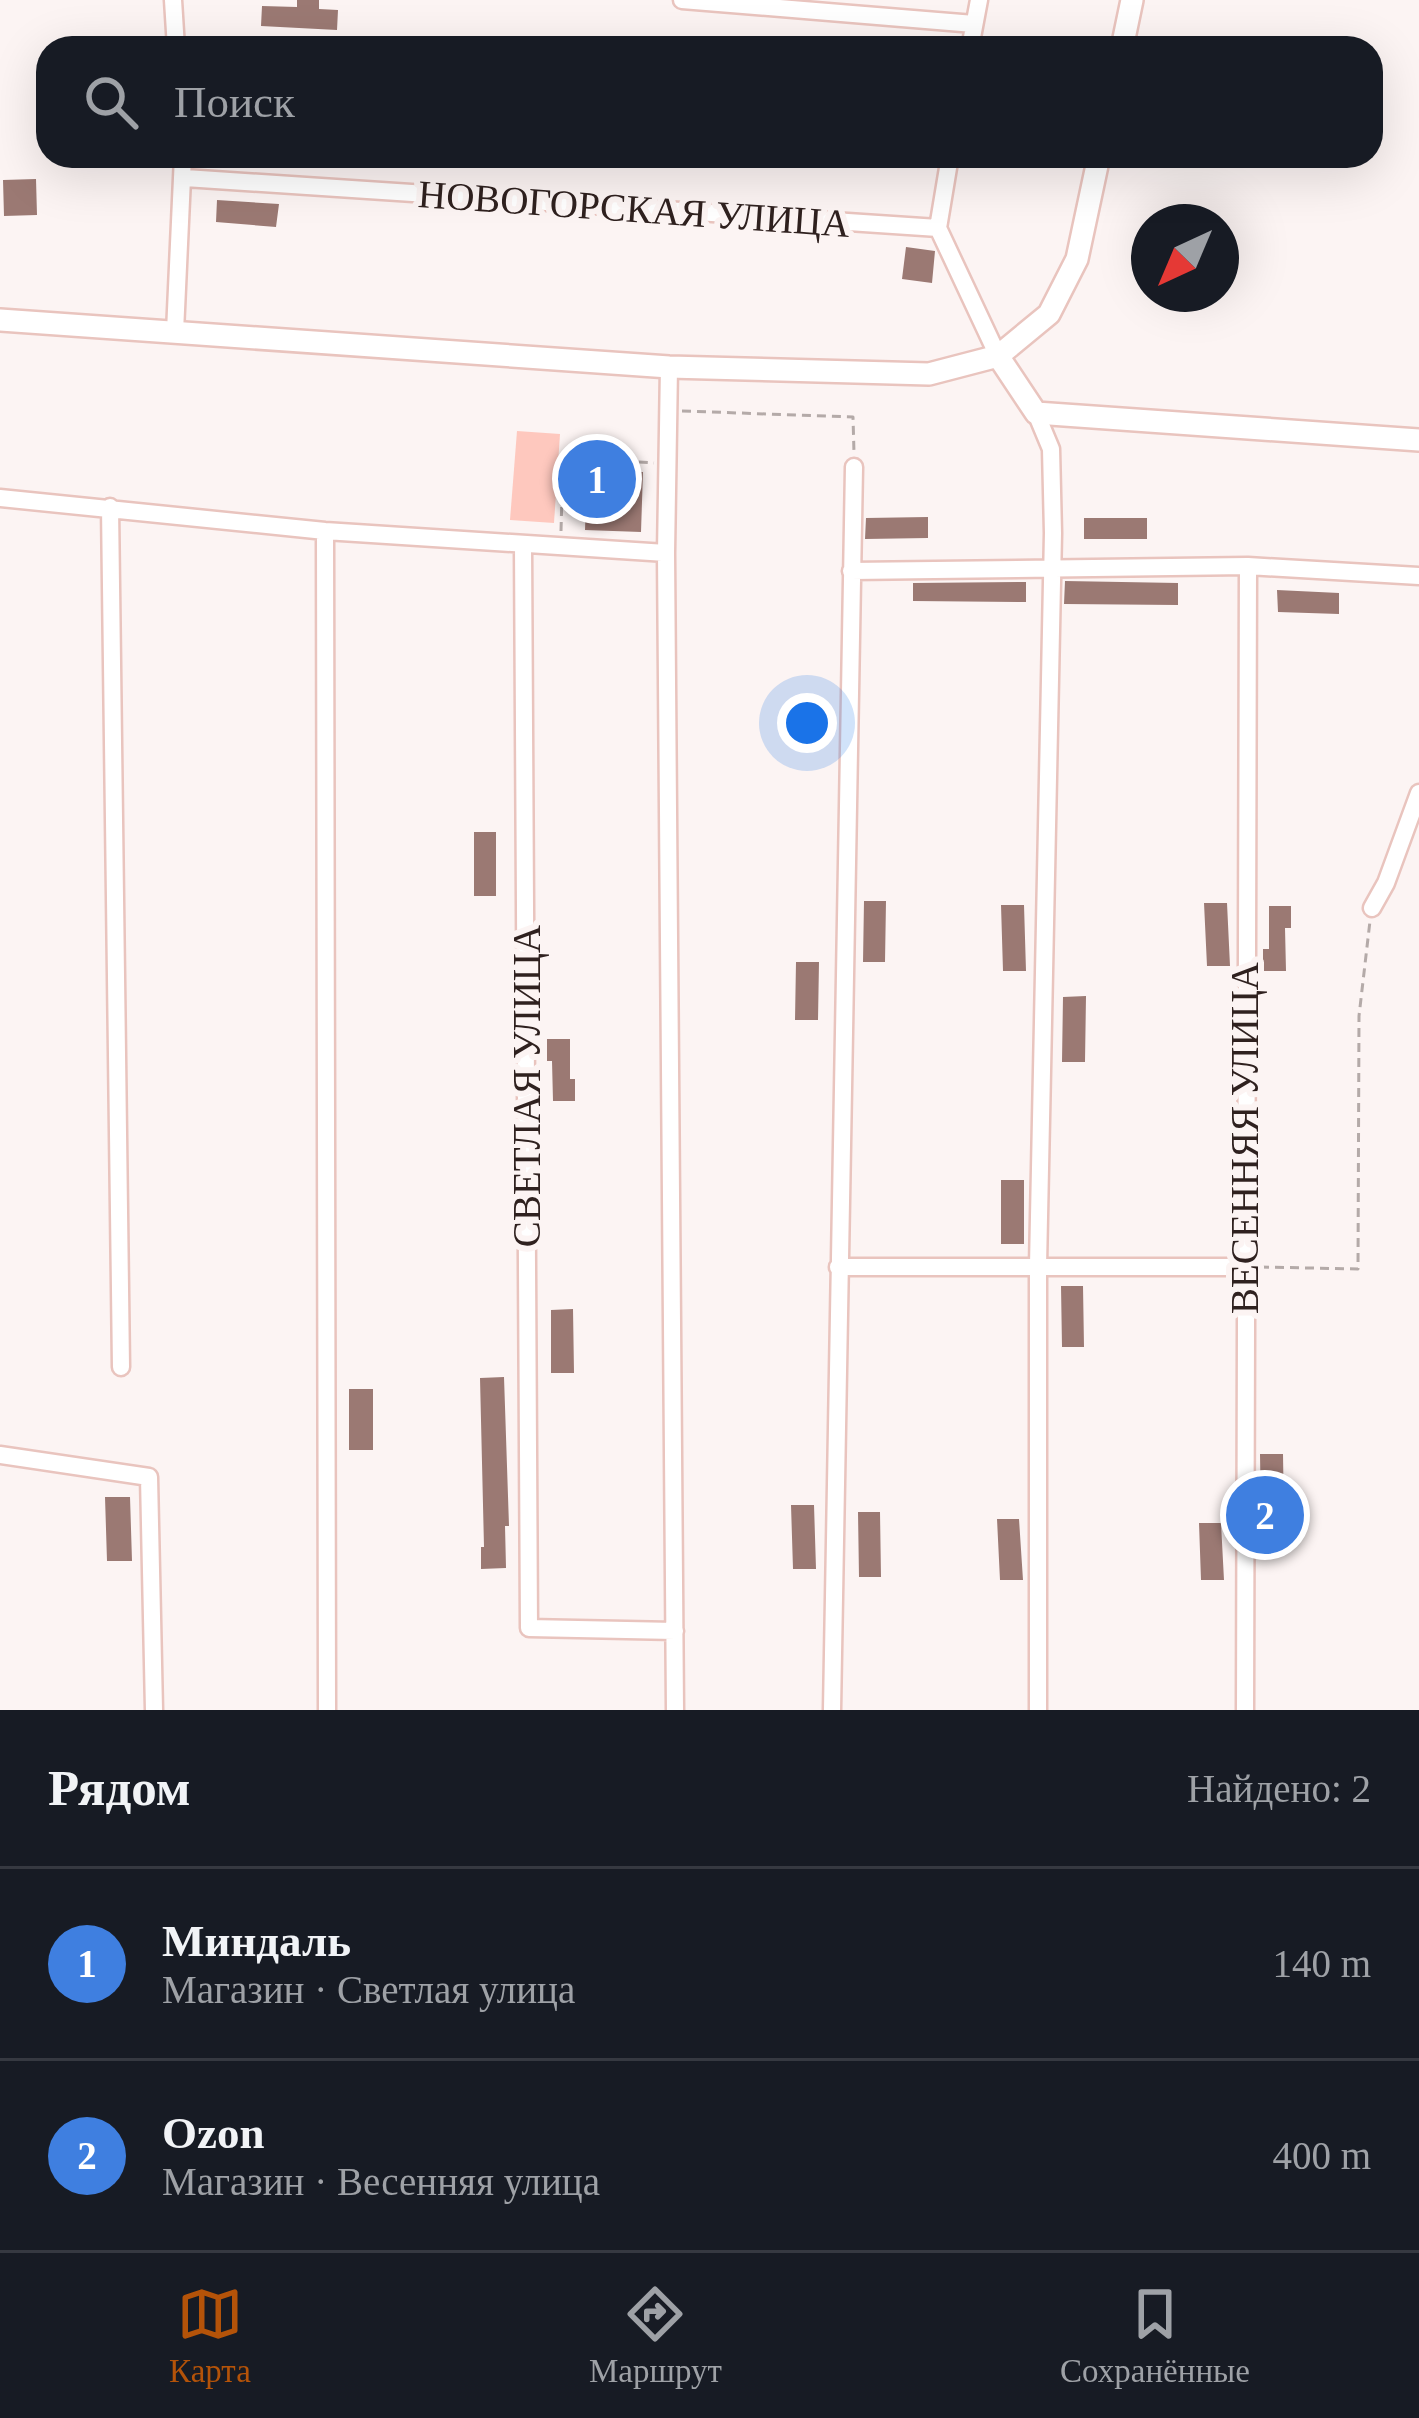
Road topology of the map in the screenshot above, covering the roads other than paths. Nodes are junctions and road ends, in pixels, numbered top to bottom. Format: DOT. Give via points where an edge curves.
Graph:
graph roads {
  1 [pos="172,0"];
  2 [pos="682,0"];
  3 [pos="980,0"];
  4 [pos="1132,0"];
  5 [pos="974,24"];
  6 [pos="175,36"];
  7 [pos="972,36"];
  8 [pos="1124,36"];
  9 [pos="184,168"];
  10 [pos="948,168"];
  11 [pos="1096,168"];
  12 [pos="185,178"];
  13 [pos="938,228"];
  14 [pos="0,320"];
  15 [pos="175,332"];
  16 [pos="998,356"];
  17 [pos="669,367"];
  18 [pos="1036,413"];
  19 [pos="1419,440"];
  20 [pos="854,466"];
  21 [pos="0,498"];
  22 [pos="110,507"];
  23 [pos="325,531"];
  24 [pos="523,545"];
  25 [pos="666,553"];
  26 [pos="1247,566"];
  27 [pos="1053,570"];
  28 [pos="851,571"];
  29 [pos="1419,576"];
  30 [pos="1419,793"];
  31 [pos="1372,908"];
  32 [pos="1038,1266"];
  33 [pos="1244,1267"];
  34 [pos="838,1268"];
  35 [pos="121,1367"];
  36 [pos="0,1455"];
  37 [pos="675,1631"];
  38 [pos="154,1710"];
  39 [pos="327,1710"];
  40 [pos="675,1710"];
  41 [pos="832,1710"];
  42 [pos="1038,1710"];
  43 [pos="1245,1710"];
  1 -- 6 [label="street"];
  2 -- 5 [label="street"];
  3 -- 5 [label="street"];
  4 -- 8 [label="street"];
  5 -- 7 [label="street"];
  9 -- 12 [label="street"];
  10 -- 13 [label="street"];
  11 -- 16 [label="street" via="1077,259 1049,314"];
  12 -- 13 [label="street, НОВОГОРСКАЯ УЛИЦА"];
  12 -- 15 [label="street"];
  13 -- 16 [label="street"];
  14 -- 15 [label="street"];
  15 -- 17 [label="street"];
  16 -- 17 [label="street" via="929,374"];
  16 -- 18 [label="street"];
  17 -- 25 [label="street"];
  18 -- 19 [label="street"];
  18 -- 27 [label="street" via="1051,449"];
  20 -- 28 [label="street"];
  21 -- 22 [label="street"];
  22 -- 23 [label="street"];
  22 -- 35 [label="street"];
  23 -- 24 [label="street"];
  23 -- 39 [label="street"];
  24 -- 25 [label="street"];
  24 -- 37 [label="street, СВЕТЛАЯ УЛИЦА" via="529,1628"];
  25 -- 37 [label="street"];
  26 -- 27 [label="street"];
  26 -- 29 [label="street"];
  26 -- 33 [label="street, ВЕСЕННЯЯ УЛИЦА"];
  27 -- 28 [label="street"];
  27 -- 32 [label="street"];
  28 -- 34 [label="street"];
  30 -- 31 [label="street"];
  32 -- 33 [label="street"];
  32 -- 34 [label="street"];
  32 -- 42 [label="street"];
  33 -- 43 [label="street, ВЕСЕННЯЯ УЛИЦА"];
  34 -- 41 [label="street"];
  36 -- 38 [label="street" via="149,1477"];
  37 -- 40 [label="street"];
}
